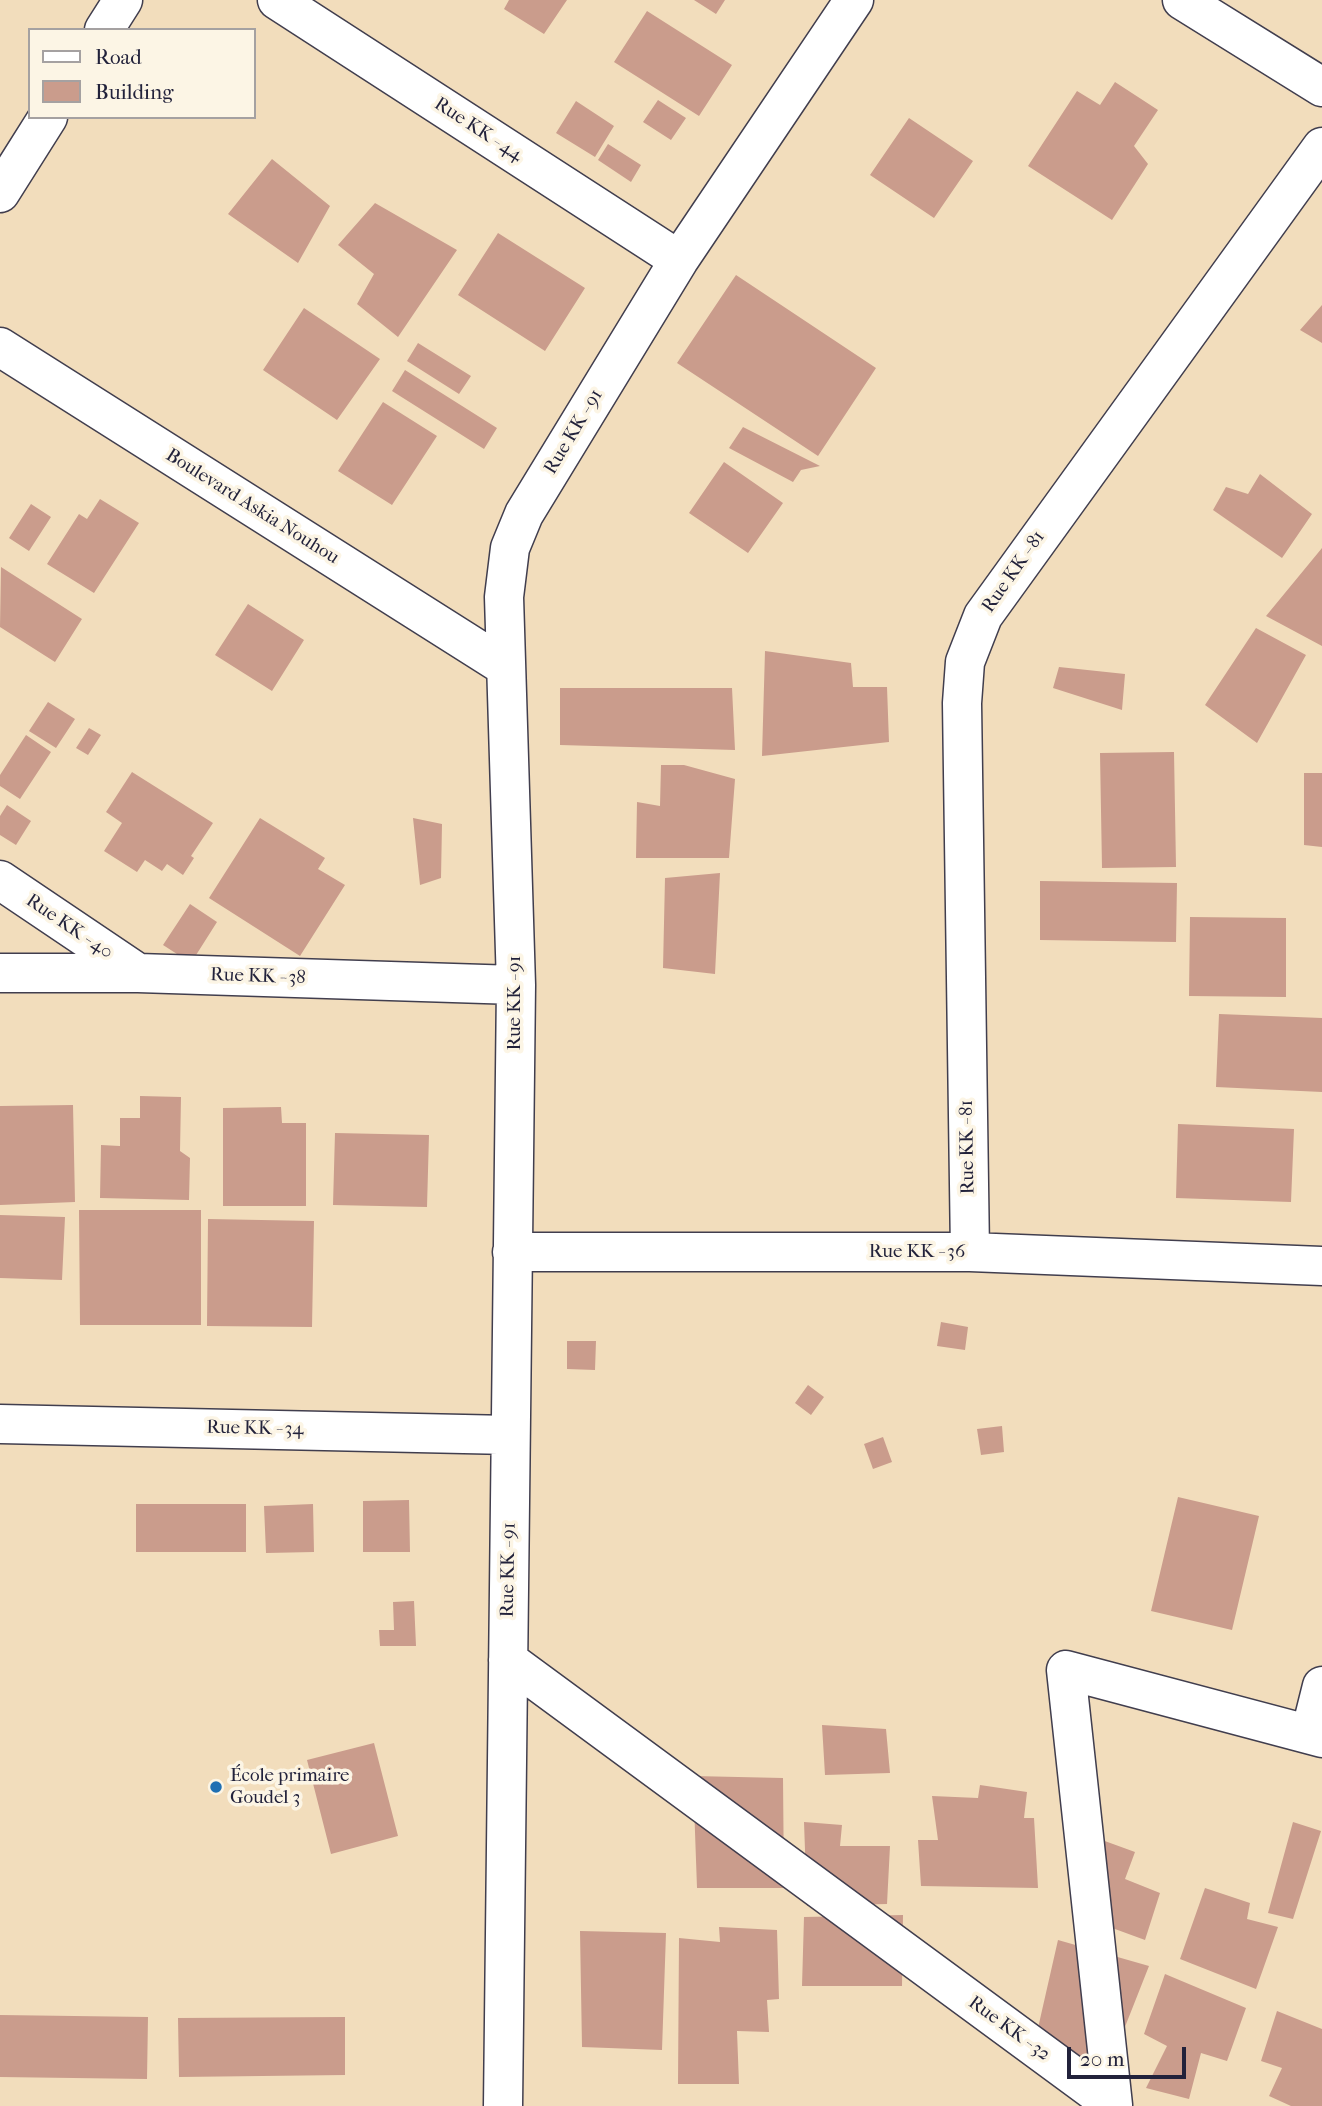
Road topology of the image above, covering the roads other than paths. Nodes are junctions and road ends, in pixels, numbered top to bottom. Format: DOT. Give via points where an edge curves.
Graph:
graph roads {
  1 [pos="123,0"];
  2 [pos="277,0"];
  3 [pos="854,0"];
  4 [pos="1182,0"];
  5 [pos="105,28"];
  6 [pos="1322,87"];
  7 [pos="47,119"];
  8 [pos="1322,147"];
  9 [pos="0,193"];
  10 [pos="679,260"];
  11 [pos="0,347"];
  12 [pos="504,666"];
  13 [pos="0,880"];
  14 [pos="0,973"];
  15 [pos="138,973"];
  16 [pos="516,985"];
  17 [pos="512,1252"];
  18 [pos="970,1252"];
  19 [pos="1322,1266"];
  20 [pos="0,1424"];
  21 [pos="510,1435"];
  22 [pos="508,1660"];
  23 [pos="1322,1686"];
  24 [pos="1316,1736"];
  25 [pos="503,2106"];
  1 -- 5 [label="street"];
  2 -- 10 [label="street, Rue KK - 44"];
  3 -- 10 [label="street, Rue KK - 91"];
  4 -- 6 [label="street"];
  7 -- 9 [label="street"];
  8 -- 18 [label="street, Rue KK - 81" via="983,616 965,662"];
  10 -- 12 [label="street, Rue KK - 91" via="524,514 510,548 504,597"];
  11 -- 12 [label="street, Boulevard Askia Nouhou"];
  12 -- 16 [label="street, Rue KK - 91"];
  13 -- 15 [label="street, Rue KK - 40"];
  14 -- 15 [label="street, Rue KK - 38"];
  15 -- 16 [label="street, Rue KK - 38"];
  16 -- 17 [label="street, Rue KK - 91"];
  17 -- 18 [label="street, Rue KK - 36"];
  17 -- 21 [label="street, Rue KK - 91"];
  18 -- 19 [label="street, Rue KK - 36"];
  20 -- 21 [label="street, Rue KK - 34"];
  21 -- 22 [label="street, Rue KK - 91"];
  22 -- 24 [label="street, Rue KK - 32" via="1113,2105 1066,1670"];
  22 -- 25 [label="street, Rue KK - 91"];
  23 -- 24 [label="street"];
}
